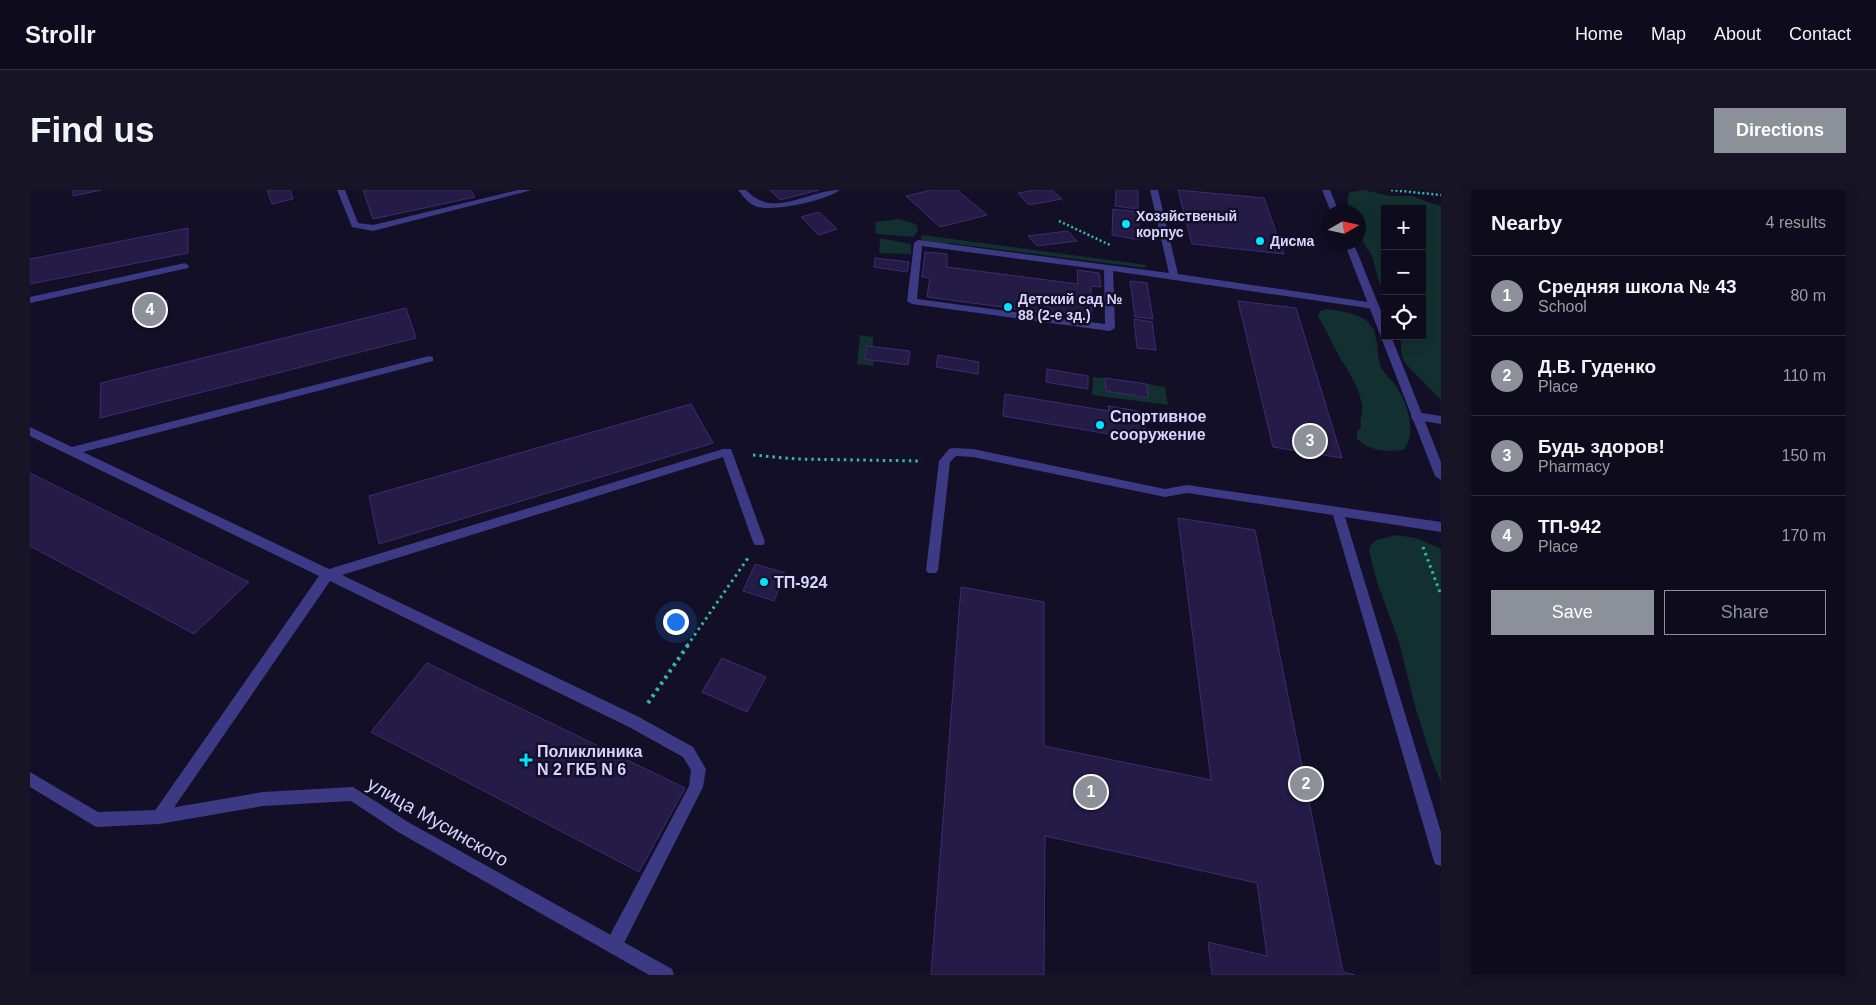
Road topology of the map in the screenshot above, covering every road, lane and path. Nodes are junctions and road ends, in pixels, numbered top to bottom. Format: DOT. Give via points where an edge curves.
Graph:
graph roads {
  1 [pos="341,190"];
  2 [pos="528,190"];
  3 [pos="742,190"];
  4 [pos="836,190"];
  5 [pos="1154,190"];
  6 [pos="1326,190"];
  7 [pos="1391,190"];
  8 [pos="1441,195"];
  9 [pos="1332,205"];
  10 [pos="1351,250"];
  11 [pos="185,266"];
  12 [pos="1108,269"];
  13 [pos="1174,276"];
  14 [pos="30,300"];
  15 [pos="1374,306"];
  16 [pos="1381,324"];
  17 [pos="1387,340"];
  18 [pos="430,359"];
  19 [pos="1416,416"];
  20 [pos="1441,420"];
  21 [pos="30,431"];
  22 [pos="72,451"];
  23 [pos="727,452"];
  24 [pos="945,461"];
  25 [pos="1441,476"];
  26 [pos="1338,512"];
  27 [pos="1414,523"];
  28 [pos="1441,527"];
  29 [pos="759,542"];
  30 [pos="932,570"];
  31 [pos="327,576"];
  32 [pos="1441,596"];
  33 [pos="634,722"];
  34 [pos="30,779"];
  35 [pos="159,816"];
  36 [pos="1441,858"];
  37 [pos="614,945"];
  38 [pos="666,975"];
  1 -- 2 [label="street" via="355,225 373,228"];
  3 -- 4 [label="street" via="750,200 772,206"];
  5 -- 13 [label="street"];
  6 -- 9 [label="street"];
  7 -- 8 [label="path"];
  10 -- 15 [label="street"];
  11 -- 14 [label="street"];
  12 -- 12 [label="street" via="918,243 912,301 1110,328"];
  12 -- 13 [label="street"];
  13 -- 15 [label="street"];
  15 -- 16 [label="street"];
  17 -- 19 [label="street"];
  18 -- 22 [label="street"];
  19 -- 20 [label="street"];
  19 -- 25 [label="street"];
  21 -- 22 [label="street"];
  22 -- 31 [label="street"];
  23 -- 24 [label="path" via="796,459"];
  23 -- 29 [label="street"];
  23 -- 31 [label="street"];
  24 -- 26 [label="street" via="953,452 973,453 1165,493 1187,489"];
  24 -- 30 [label="street"];
  26 -- 27 [label="street"];
  26 -- 36 [label="street"];
  27 -- 28 [label="street"];
  27 -- 32 [label="path"];
  29 -- 33 [label="path"];
  31 -- 33 [label="street"];
  31 -- 35 [label="street"];
  33 -- 37 [label="street" via="688,752 699,769 696,787"];
  34 -- 35 [label="street, улица Мусинского" via="96,820"];
  35 -- 37 [label="street, улица Мусинского" via="262,800 353,794 403,827"];
  37 -- 38 [label="street, улица Мусинского"];
}
